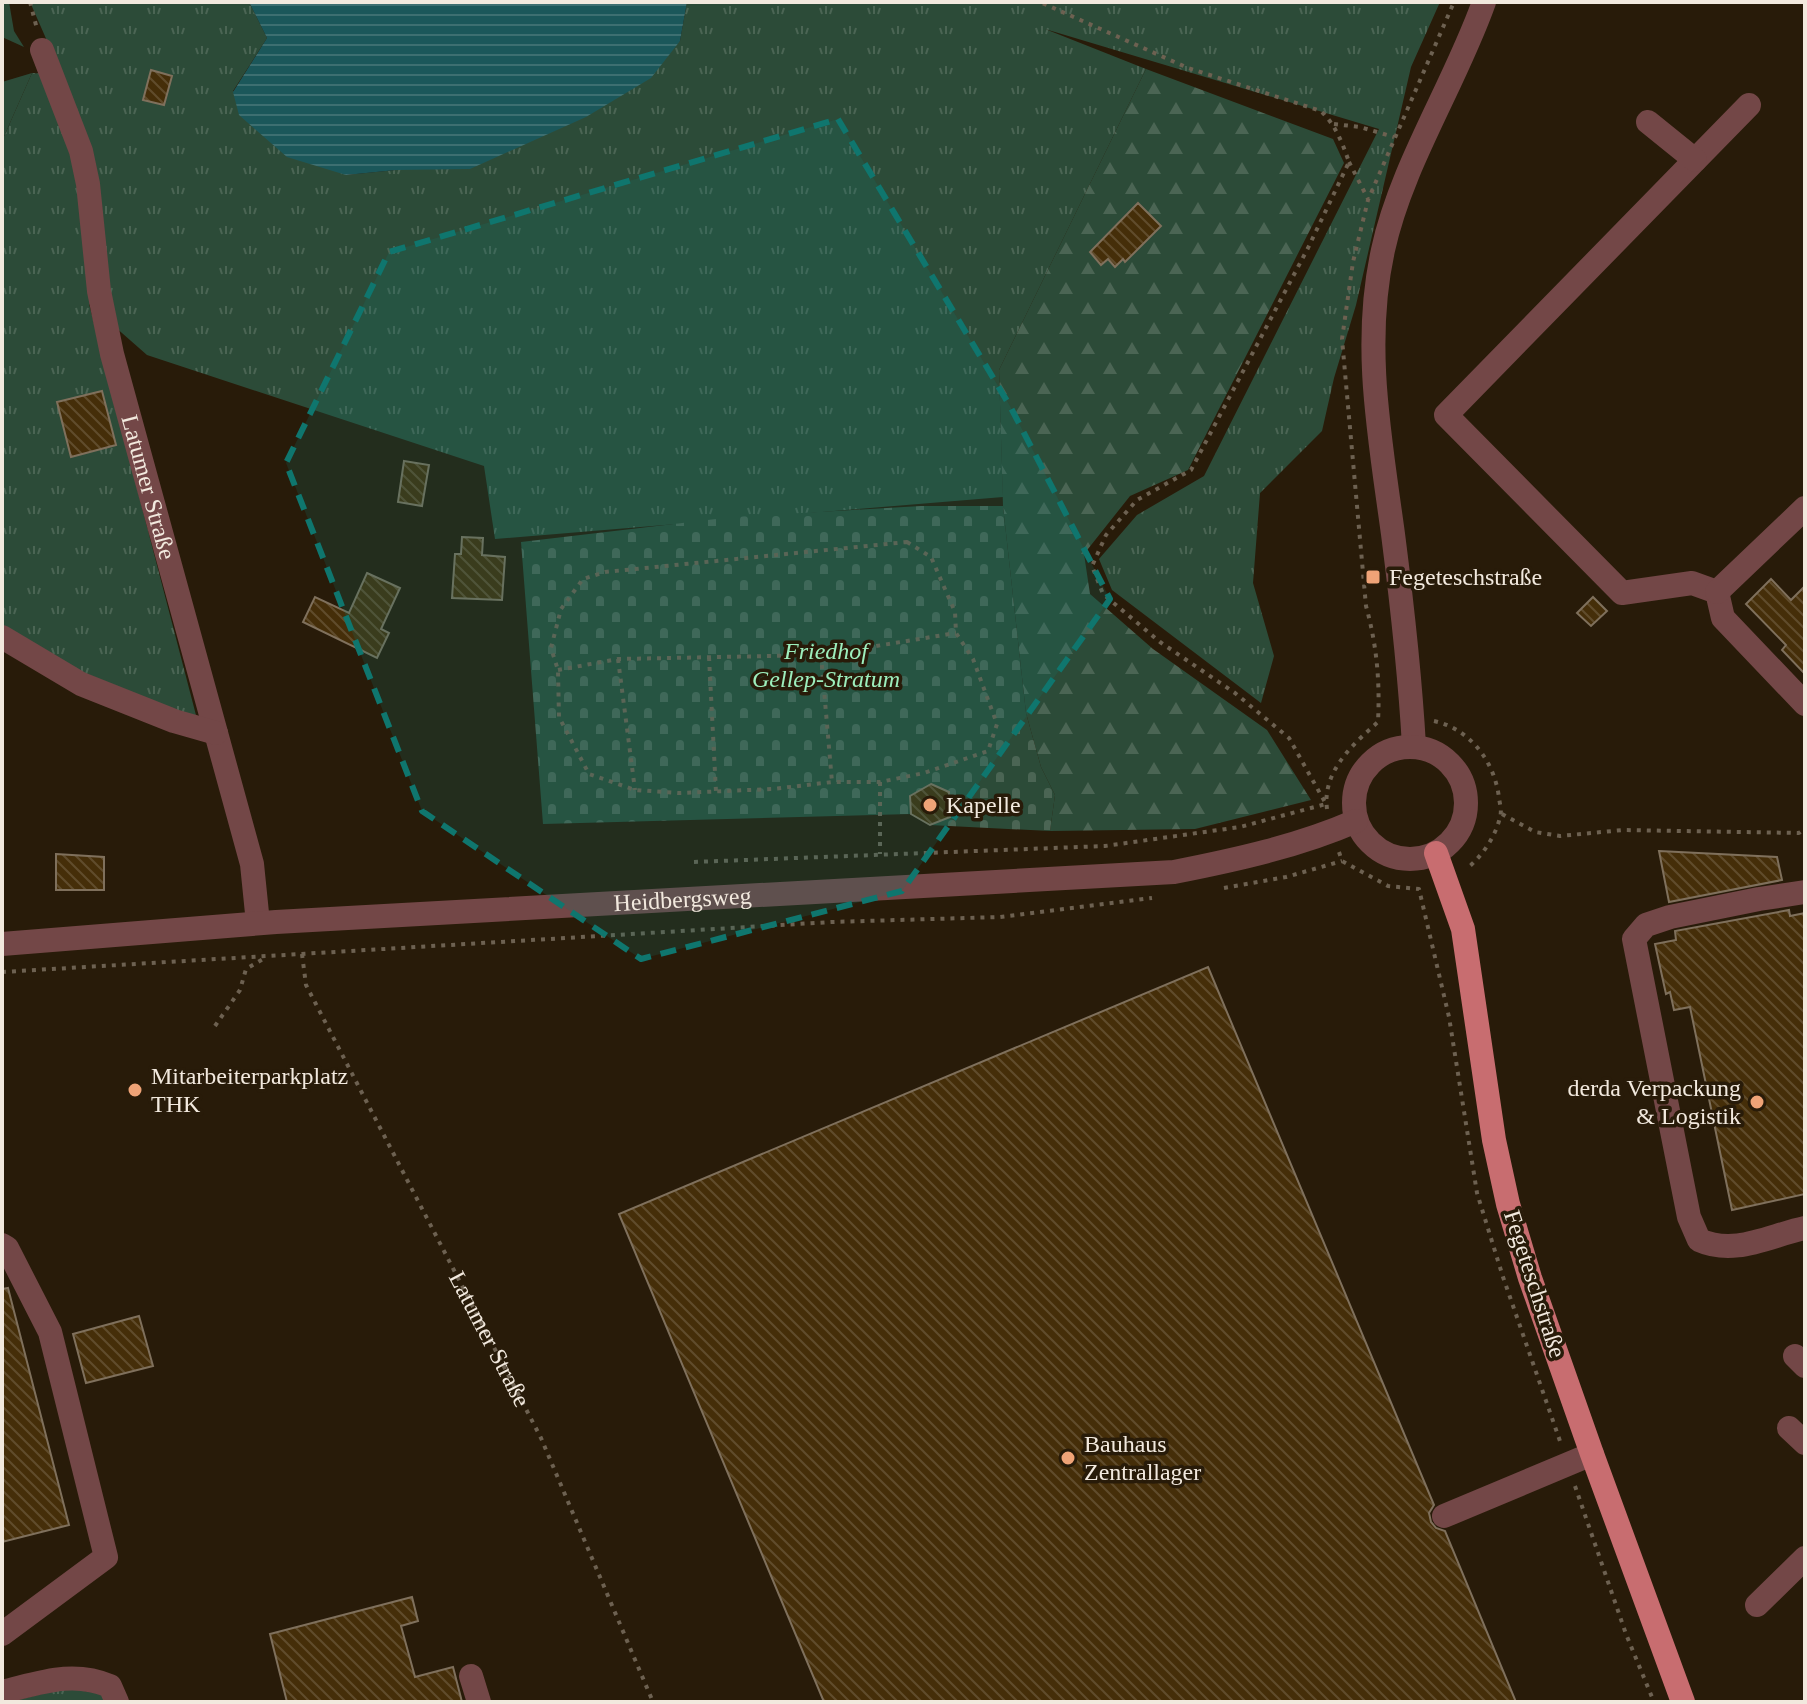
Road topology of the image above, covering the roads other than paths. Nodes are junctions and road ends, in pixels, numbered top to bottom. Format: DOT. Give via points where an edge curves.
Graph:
graph roads {
  1 [pos="1484,2"];
  2 [pos="42,50"];
  3 [pos="1749,105"];
  4 [pos="1648,122"];
  5 [pos="1695,160"];
  6 [pos="1805,508"];
  7 [pos="1717,592"];
  8 [pos="2,637"];
  9 [pos="1801,693"];
  10 [pos="216,733"];
  11 [pos="1414,746"];
  12 [pos="1356,821"];
  13 [pos="1436,853"];
  14 [pos="1805,892"];
  15 [pos="258,923"];
  16 [pos="2,944"];
  17 [pos="1805,1228"];
  18 [pos="2,1245"];
  19 [pos="1592,1454"];
  20 [pos="1444,1516"];
  21 [pos="1805,1558"];
  22 [pos="1757,1605"];
  23 [pos="2,1634"];
  24 [pos="471,1676"];
  25 [pos="2,1692"];
  26 [pos="117,1702"];
  27 [pos="479,1702"];
  28 [pos="1683,1702"];
  1 -- 11 [label="street" via="1394,208 1373,309 1375,403 1403,610"];
  2 -- 10 [label="street, Latumer Straße" via="81,151 112,354"];
  3 -- 5 [label="street"];
  4 -- 5 [label="street"];
  5 -- 7 [label="street" via="1446,415 1622,593 1692,583"];
  6 -- 7 [label="street"];
  7 -- 9 [label="street" via="1723,618"];
  8 -- 10 [label="street" via="81,684"];
  10 -- 15 [label="street, Latumer Straße" via="252,864"];
  11 -- 12 [label="street" via="1387,751 1365,768 1356,784"];
  11 -- 13 [label="street" via="1448,760 1466,791 1461,827"];
  12 -- 13 [label="street" via="1363,835 1387,855 1420,859"];
  12 -- 15 [label="street, Heidbergsweg" via="1229,861 1174,872"];
  13 -- 19 [label="main road, Fegeteschstraße" via="1465,943 1508,1204"];
  14 -- 17 [label="street" via="1670,917 1646,925 1634,939 1689,1217 1699,1240 1732,1248"];
  15 -- 16 [label="street, Heidbergsweg"];
  18 -- 23 [label="street" via="50,1332 106,1557"];
  19 -- 20 [label="street"];
  19 -- 28 [label="main road, Fegeteschstraße"];
  21 -- 22 [label="street"];
  24 -- 27 [label="street"];
  25 -- 26 [label="street" via="60,1678 90,1678 110,1686"];
}
